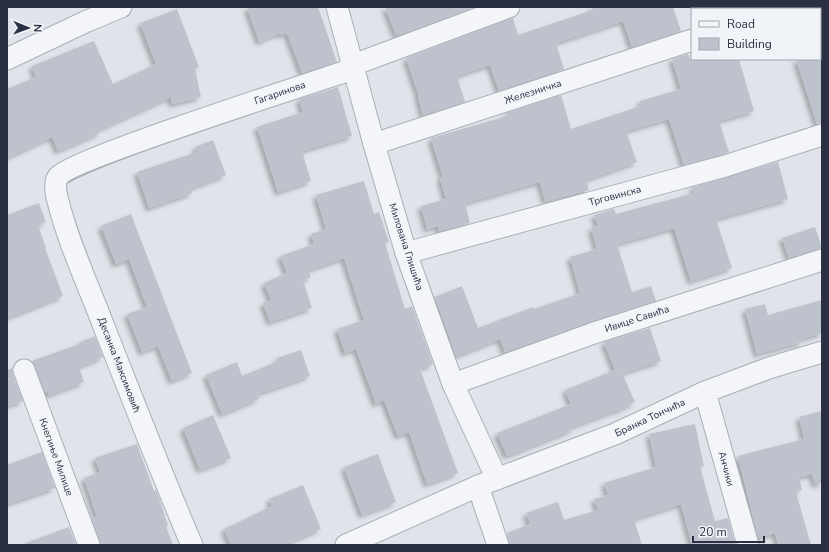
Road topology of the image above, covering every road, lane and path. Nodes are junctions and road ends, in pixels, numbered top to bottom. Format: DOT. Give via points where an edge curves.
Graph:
graph roads {
  1 [pos="121,7"];
  2 [pos="337,7"];
  3 [pos="509,7"];
  4 [pos="691,40"];
  5 [pos="7,59"];
  6 [pos="353,65"];
  7 [pos="822,135"];
  8 [pos="374,144"];
  9 [pos="55,182"];
  10 [pos="406,253"];
  11 [pos="822,260"];
  12 [pos="822,352"];
  13 [pos="24,370"];
  14 [pos="453,384"];
  15 [pos="705,392"];
  16 [pos="497,479"];
  17 [pos="478,486"];
  18 [pos="89,545"];
  19 [pos="192,545"];
  20 [pos="346,545"];
  21 [pos="498,545"];
  22 [pos="748,545"];
  1 -- 5 [label="street"];
  2 -- 6 [label="street, Милована Глишића"];
  3 -- 6 [label="street, Гагаринова"];
  4 -- 8 [label="street, Железничка"];
  6 -- 8 [label="street, Милована Глишића"];
  6 -- 9 [label="street, Гагаринова" via="344,72 93,159 58,175"];
  7 -- 10 [label="street, Трговинска" via="725,166"];
  8 -- 10 [label="street, Милована Глишића"];
  9 -- 19 [label="street, Десанка Максимовић" via="58,201 77,257 159,469"];
  10 -- 14 [label="street, Милована Глишића"];
  11 -- 14 [label="street, Ивице Савића" via="594,333"];
  12 -- 15 [label="street, Бранка Тончића" via="769,368"];
  13 -- 18 [label="street, Кнегиње Милице"];
  14 -- 16 [label="street, Милована Глишића"];
  15 -- 16 [label="street, Бранка Тончића" via="615,434"];
  15 -- 22 [label="street, Анчики"];
  16 -- 17 [label="street, Бранка Тончића"];
  17 -- 20 [label="street, Бранка Тончића"];
  17 -- 21 [label="street"];
}
